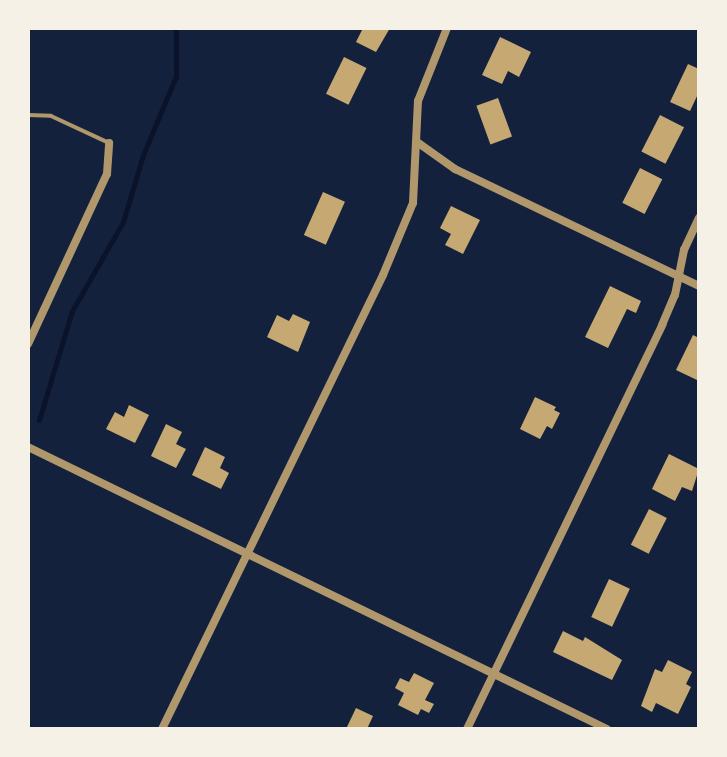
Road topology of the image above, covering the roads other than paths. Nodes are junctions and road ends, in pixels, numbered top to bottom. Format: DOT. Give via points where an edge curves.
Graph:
graph roads {
  1 [pos="447,28"];
  2 [pos="28,115"];
  3 [pos="417,142"];
  4 [pos="109,143"];
  5 [pos="699,218"];
  6 [pos="679,276"];
  7 [pos="699,286"];
  8 [pos="28,344"];
  9 [pos="28,447"];
  10 [pos="247,553"];
  11 [pos="494,673"];
  12 [pos="162,729"];
  13 [pos="467,729"];
  14 [pos="607,729"];
  1 -- 3 [label="street" via="423,80"];
  2 -- 4 [label="lane" via="51,116"];
  3 -- 6 [label="street" via="455,169"];
  3 -- 10 [label="street" via="413,203"];
  4 -- 8 [label="street" via="107,174"];
  5 -- 6 [label="street"];
  6 -- 7 [label="street"];
  6 -- 11 [label="street" via="662,325"];
  9 -- 10 [label="street"];
  10 -- 11 [label="street"];
  10 -- 12 [label="street"];
  11 -- 13 [label="street"];
  11 -- 14 [label="street"];
}
